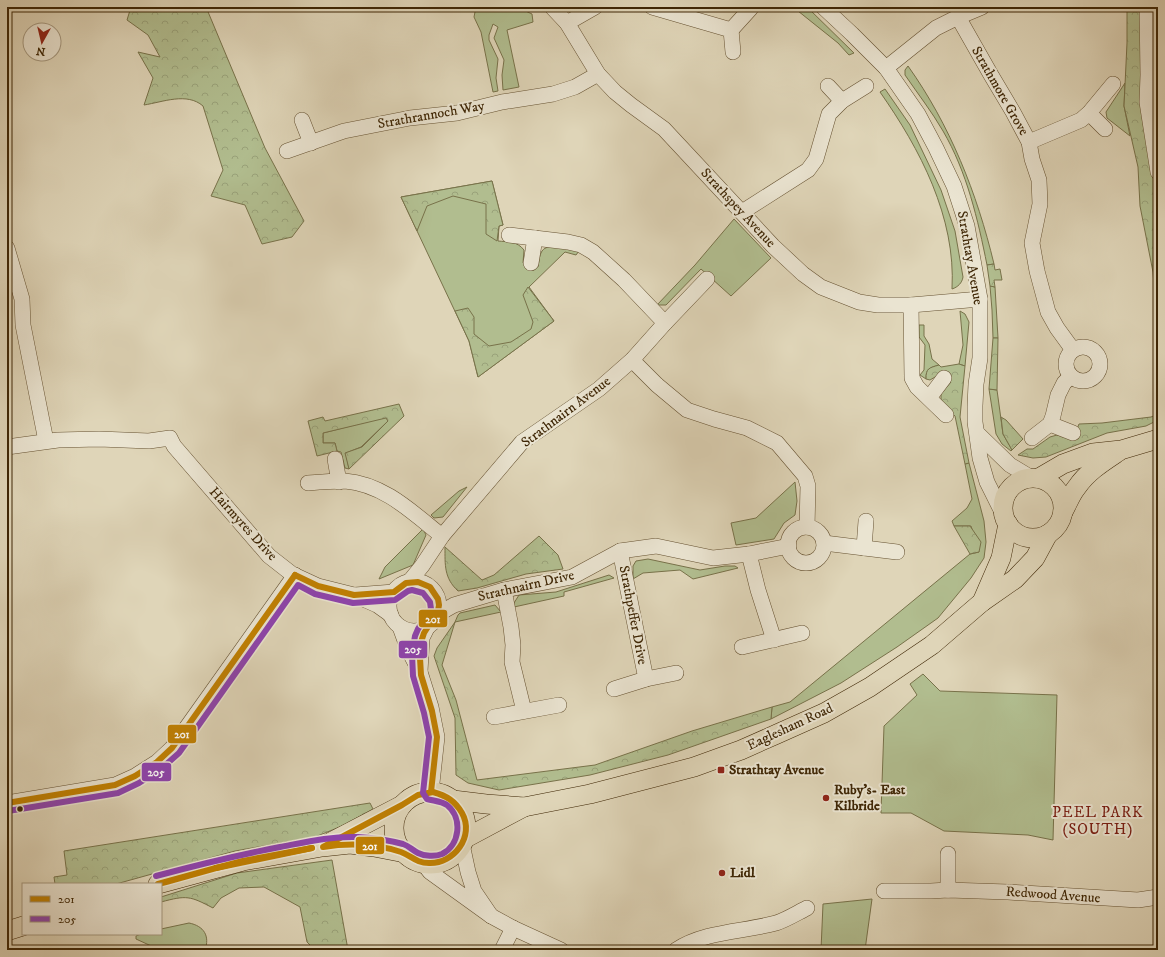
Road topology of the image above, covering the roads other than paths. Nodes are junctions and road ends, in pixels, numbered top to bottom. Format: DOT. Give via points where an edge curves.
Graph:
graph roads {
  1 [pos="552,7"];
  2 [pos="595,7"];
  3 [pos="652,7"];
  4 [pos="823,7"];
  5 [pos="982,7"];
  6 [pos="1147,7"];
  7 [pos="750,8"];
  8 [pos="958,17"];
  9 [pos="567,22"];
  10 [pos="731,30"];
  11 [pos="733,52"];
  12 [pos="886,68"];
  13 [pos="598,74"];
  14 [pos="1153,75"];
  15 [pos="1113,84"];
  16 [pos="828,86"];
  17 [pos="866,86"];
  18 [pos="842,101"];
  19 [pos="1089,114"];
  20 [pos="302,120"];
  21 [pos="1105,129"];
  22 [pos="1029,142"];
  23 [pos="311,143"];
  24 [pos="287,151"];
  25 [pos="1158,172"];
  26 [pos="742,212"];
  27 [pos="509,235"];
  28 [pos="534,238"];
  29 [pos="7,248"];
  30 [pos="531,263"];
  31 [pos="707,279"];
  32 [pos="980,299"];
  33 [pos="911,305"];
  34 [pos="665,323"];
  35 [pos="1073,350"];
  36 [pos="632,360"];
  37 [pos="1071,376"];
  38 [pos="944,378"];
  39 [pos="930,398"];
  40 [pos="946,415"];
  41 [pos="1050,424"];
  42 [pos="1073,433"];
  43 [pos="978,434"];
  44 [pos="1032,438"];
  45 [pos="1158,440"];
  46 [pos="46,441"];
  47 [pos="7,447"];
  48 [pos="1121,450"];
  49 [pos="335,459"];
  50 [pos="1034,478"];
  51 [pos="339,482"];
  52 [pos="308,483"];
  53 [pos="1063,512"];
  54 [pos="1006,520"];
  55 [pos="866,521"];
  56 [pos="807,527"];
  57 [pos="1048,534"];
  58 [pos="442,536"];
  59 [pos="824,543"];
  60 [pos="789,546"];
  61 [pos="864,548"];
  62 [pos="432,550"];
  63 [pos="620,551"];
  64 [pos="897,552"];
  65 [pos="749,554"];
  66 [pos="295,575"];
  67 [pos="410,582"];
  68 [pos="504,590"];
  69 [pos="433,591"];
  70 [pos="394,592"];
  71 [pos="354,595"];
  72 [pos="470,600"];
  73 [pos="982,602"];
  74 [pos="438,614"];
  75 [pos="396,621"];
  76 [pos="427,628"];
  77 [pos="802,633"];
  78 [pos="774,640"];
  79 [pos="742,647"];
  80 [pos="420,672"];
  81 [pos="676,673"];
  82 [pos="646,679"];
  83 [pos="614,689"];
  84 [pos="559,705"];
  85 [pos="524,711"];
  86 [pos="494,717"];
  87 [pos="431,792"];
  88 [pos="453,800"];
  89 [pos="7,803"];
  90 [pos="402,805"];
  91 [pos="524,807"];
  92 [pos="463,842"];
  93 [pos="322,847"];
  94 [pos="405,853"];
  95 [pos="948,854"];
  96 [pos="423,863"];
  97 [pos="162,883"];
  98 [pos="948,890"];
  99 [pos="884,891"];
  100 [pos="1158,897"];
  101 [pos="807,908"];
  102 [pos="491,916"];
  103 [pos="22,926"];
  104 [pos="513,928"];
  105 [pos="7,931"];
  106 [pos="502,950"];
  107 [pos="560,950"];
  108 [pos="676,950"];
  1 -- 9 [label="street, Strathspey Avenue"];
  2 -- 9 [label="street"];
  3 -- 10 [label="street"];
  4 -- 12 [label="street, Strathtay Avenue"];
  5 -- 8 [label="street"];
  6 -- 14 [label="street"];
  7 -- 10 [label="street"];
  8 -- 12 [label="street" via="936,28"];
  8 -- 22 [label="street, Strathmore Grove"];
  9 -- 13 [label="street, Strathspey Avenue"];
  10 -- 11 [label="street"];
  12 -- 32 [label="street, Strathtay Avenue" via="918,114 954,186 967,226"];
  13 -- 23 [label="street, Strathrannoch Way" via="575,88 553,94 344,131"];
  13 -- 26 [label="street, Strathspey Avenue" via="615,92 664,129"];
  14 -- 25 [label="street" via="1147,102"];
  15 -- 19 [label="street"];
  16 -- 18 [label="street"];
  17 -- 18 [label="street"];
  18 -- 26 [label="street" via="830,114 816,159 808,170"];
  19 -- 21 [label="street"];
  19 -- 22 [label="street" via="1081,120"];
  20 -- 23 [label="street"];
  22 -- 35 [label="street, Strathmore Grove" via="1039,180 1040,204 1032,242 1037,271 1048,312"];
  23 -- 24 [label="street, Strathrannoch Way"];
  26 -- 33 [label="street, Strathspey Avenue" via="773,246 803,274 822,287 859,302"];
  27 -- 28 [label="street"];
  28 -- 30 [label="street"];
  28 -- 34 [label="street" via="581,245 593,252"];
  29 -- 46 [label="street" via="22,298 23,326"];
  31 -- 34 [label="street, Strathnairn Avenue"];
  32 -- 33 [label="street, Strathspey Avenue"];
  32 -- 43 [label="street, Strathtay Avenue" via="980,358 975,406"];
  33 -- 39 [label="street" via="912,378 917,387"];
  34 -- 36 [label="street, Strathnairn Avenue"];
  35 -- 37 [label="street" via="1068,355 1066,364 1066,370"];
  35 -- 37 [label="street" via="1081,347 1092,349 1100,363 1098,374 1089,380 1078,380"];
  36 -- 56 [label="street" via="687,410 747,428 777,443 804,476 808,486"];
  36 -- 58 [label="street, Strathnairn Avenue" via="599,389 522,442"];
  37 -- 41 [label="street" via="1058,395"];
  38 -- 39 [label="street"];
  39 -- 40 [label="street"];
  41 -- 42 [label="street"];
  41 -- 44 [label="street"];
  43 -- 50 [label="street" via="1010,465"];
  43 -- 54 [label="street, Strathtay Avenue" via="980,458 987,482"];
  45 -- 48 [label="main road"];
  46 -- 47 [label="street"];
  46 -- 66 [label="street, Hairmyres Drive" via="148,441 170,438 174,446 269,556"];
  48 -- 50 [label="main road" via="1093,453"];
  48 -- 53 [label="main road" via="1082,479"];
  49 -- 51 [label="street"];
  50 -- 53 [label="main road" via="1047,481 1054,486 1063,502"];
  50 -- 54 [label="main road" via="1022,480 1008,490 1003,507"];
  51 -- 52 [label="street"];
  51 -- 58 [label="street" via="362,485 395,498"];
  53 -- 57 [label="main road" via="1056,528"];
  54 -- 57 [label="main road" via="1021,536 1040,538"];
  54 -- 73 [label="main road, Eaglesham Road" via="1001,558"];
  55 -- 61 [label="street"];
  56 -- 59 [label="street" via="817,530"];
  56 -- 60 [label="street" via="793,533"];
  57 -- 73 [label="main road, Eaglesham Road" via="1035,558 1015,579"];
  58 -- 62 [label="street, Strathnairn Avenue"];
  59 -- 60 [label="street" via="824,549 817,559 806,563 795,559"];
  59 -- 61 [label="street"];
  60 -- 65 [label="street, Strathnairn Drive"];
  61 -- 64 [label="street"];
  62 -- 67 [label="street, Strathnairn Avenue"];
  62 -- 69 [label="street" via="430,571"];
  63 -- 65 [label="street, Strathnairn Drive" via="656,546 713,558"];
  63 -- 68 [label="street, Strathnairn Drive" via="572,577"];
  63 -- 82 [label="street, Strathpeffer Drive"];
  65 -- 78 [label="street"];
  66 -- 71 [label="street, Hairmyres Drive" via="318,586"];
  66 -- 89 [label="street" via="172,748 157,762 115,785"];
  67 -- 69 [label="street" via="419,582"];
  67 -- 70 [label="street, Strathnairn Avenue"];
  68 -- 72 [label="street, Strathnairn Drive"];
  68 -- 85 [label="street" via="513,645 512,662"];
  69 -- 72 [label="street, Strathnairn Drive" via="453,598"];
  69 -- 74 [label="street" via="439,607"];
  70 -- 71 [label="street, Hairmyres Drive"];
  70 -- 75 [label="street" via="390,608"];
  71 -- 75 [label="street, Hairmyres Drive" via="377,605"];
  72 -- 74 [label="street, Strathnairn Drive"];
  73 -- 91 [label="main road, Eaglesham Road" via="932,645 870,687 824,713 694,767 590,794"];
  74 -- 76 [label="street"];
  75 -- 76 [label="street" via="407,630"];
  75 -- 80 [label="street"];
  76 -- 80 [label="street" via="422,638"];
  77 -- 78 [label="street"];
  78 -- 79 [label="street"];
  80 -- 87 [label="street" via="437,737"];
  81 -- 82 [label="street, Strathpeffer Drive"];
  82 -- 83 [label="street, Strathpeffer Drive"];
  84 -- 85 [label="street"];
  85 -- 86 [label="street"];
  87 -- 88 [label="main road"];
  87 -- 90 [label="main road" via="420,793"];
  88 -- 91 [label="main road, Eaglesham Road"];
  88 -- 92 [label="main road" via="461,809 465,820 466,832"];
  90 -- 93 [label="main road"];
  90 -- 94 [label="main road" via="394,825 395,836"];
  91 -- 92 [label="main road, Eaglesham Road"];
  92 -- 96 [label="main road" via="455,854 445,860"];
  92 -- 102 [label="street" via="474,891"];
  93 -- 94 [label="main road" via="350,844"];
  93 -- 97 [label="main road" via="243,861"];
  94 -- 96 [label="main road"];
  95 -- 98 [label="street"];
  96 -- 102 [label="street" via="430,872"];
  98 -- 99 [label="street, Redwood Avenue"];
  98 -- 100 [label="street, Redwood Avenue" via="1138,900"];
  101 -- 108 [label="street" via="778,923 702,937"];
  102 -- 104 [label="street"];
  103 -- 105 [label="main road"];
  104 -- 106 [label="street"];
  104 -- 107 [label="street"];
}
